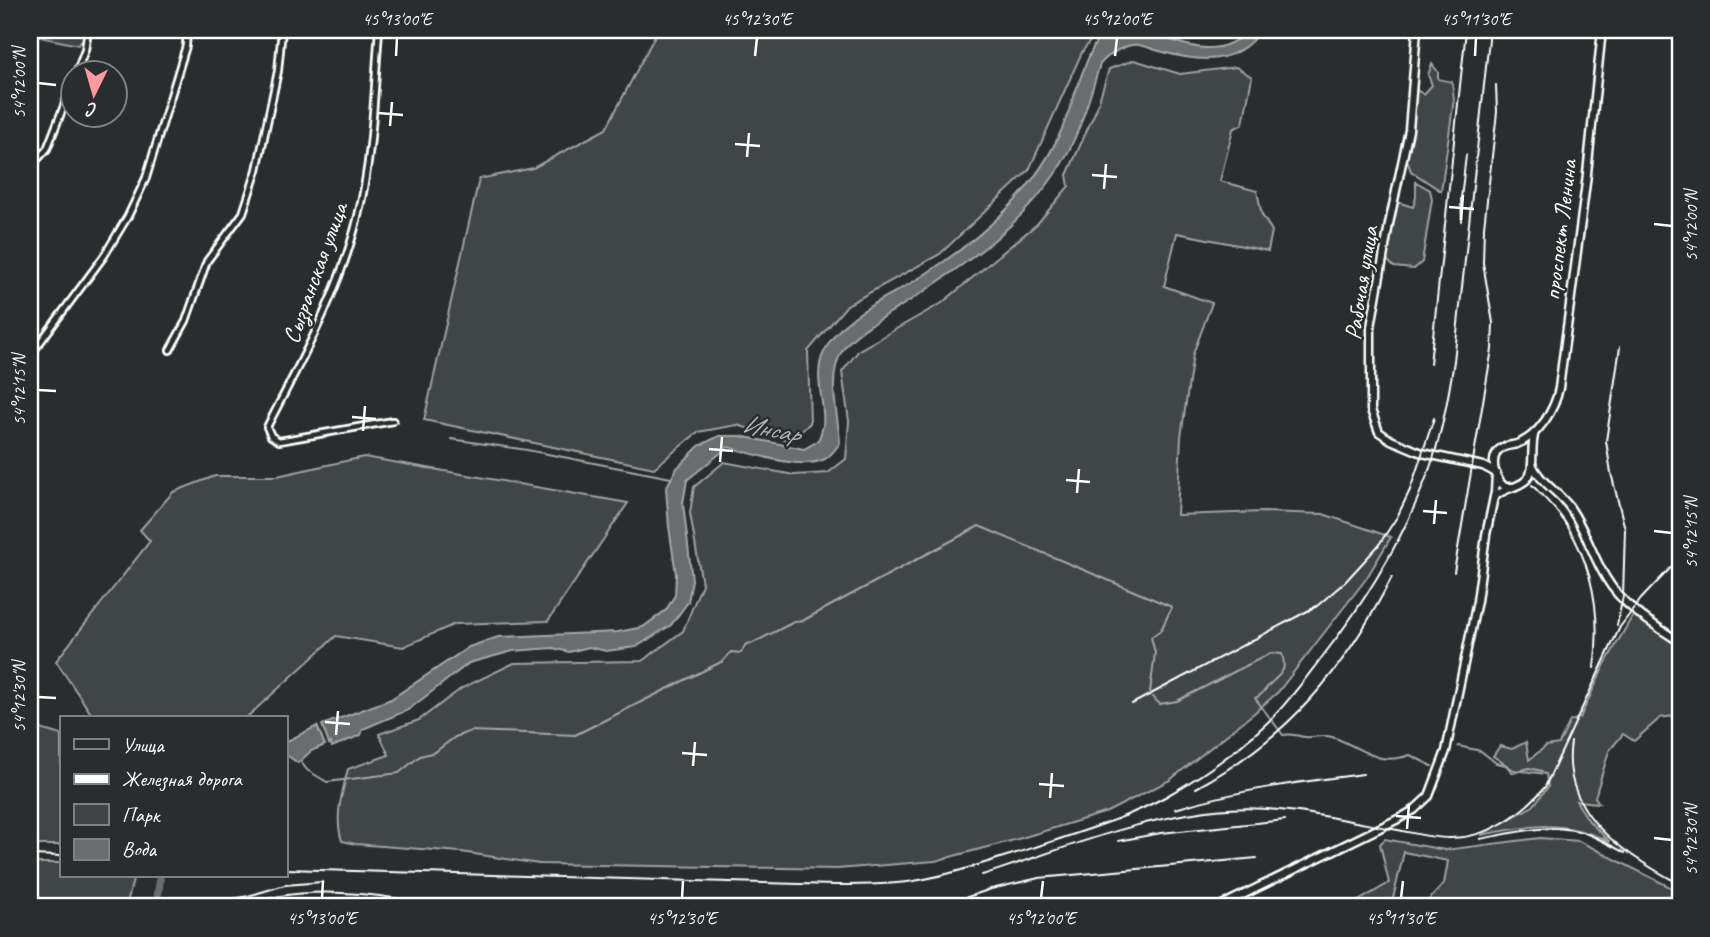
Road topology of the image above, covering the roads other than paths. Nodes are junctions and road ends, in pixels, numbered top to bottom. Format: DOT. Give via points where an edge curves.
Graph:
graph roads {
  1 [pos="88,30"];
  2 [pos="187,30"];
  3 [pos="282,30"];
  4 [pos="379,30"];
  5 [pos="1417,30"];
  6 [pos="1602,30"];
  7 [pos="81,60"];
  8 [pos="60,116"];
  9 [pos="30,167"];
  10 [pos="170,350"];
  11 [pos="30,356"];
  12 [pos="393,421"];
  13 [pos="1537,428"];
  14 [pos="1515,444"];
  15 [pos="1495,457"];
  16 [pos="1532,461"];
  17 [pos="1483,466"];
  18 [pos="1496,474"];
  19 [pos="1524,482"];
  20 [pos="1546,482"];
  21 [pos="1513,487"];
  22 [pos="1494,499"];
  23 [pos="1677,640"];
  24 [pos="1218,907"];
  1 -- 7 [label="street"];
  2 -- 11 [label="street" via="146,178 104,256"];
  3 -- 10 [label="street" via="257,170 243,213 207,261 186,321"];
  4 -- 12 [label="street, Сызранская улица" via="368,159 358,216 320,323 267,427 279,441"];
  5 -- 17 [label="main road, Рабочая улица" via="1409,130 1371,327 1370,410 1379,432 1391,440 1439,458"];
  6 -- 13 [label="main road, проспект Ленина" via="1559,388 1552,411"];
  8 -- 9 [label="street" via="47,149"];
  13 -- 14 [label="main road"];
  13 -- 16 [label="main road"];
  14 -- 15 [label="main road" via="1500,449"];
  14 -- 16 [label="main road" via="1525,448"];
  15 -- 17 [label="main road"];
  15 -- 18 [label="main road"];
  16 -- 19 [label="main road"];
  16 -- 20 [label="main road"];
  17 -- 18 [label="main road, Рабочая улица"];
  18 -- 21 [label="main road" via="1502,485"];
  18 -- 22 [label="main road"];
  19 -- 20 [label="main road"];
  19 -- 21 [label="main road"];
  20 -- 23 [label="main road" via="1569,506 1617,594"];
  21 -- 22 [label="main road"];
  22 -- 24 [label="main road" via="1472,626 1434,787 1423,803 1407,814"];
}
